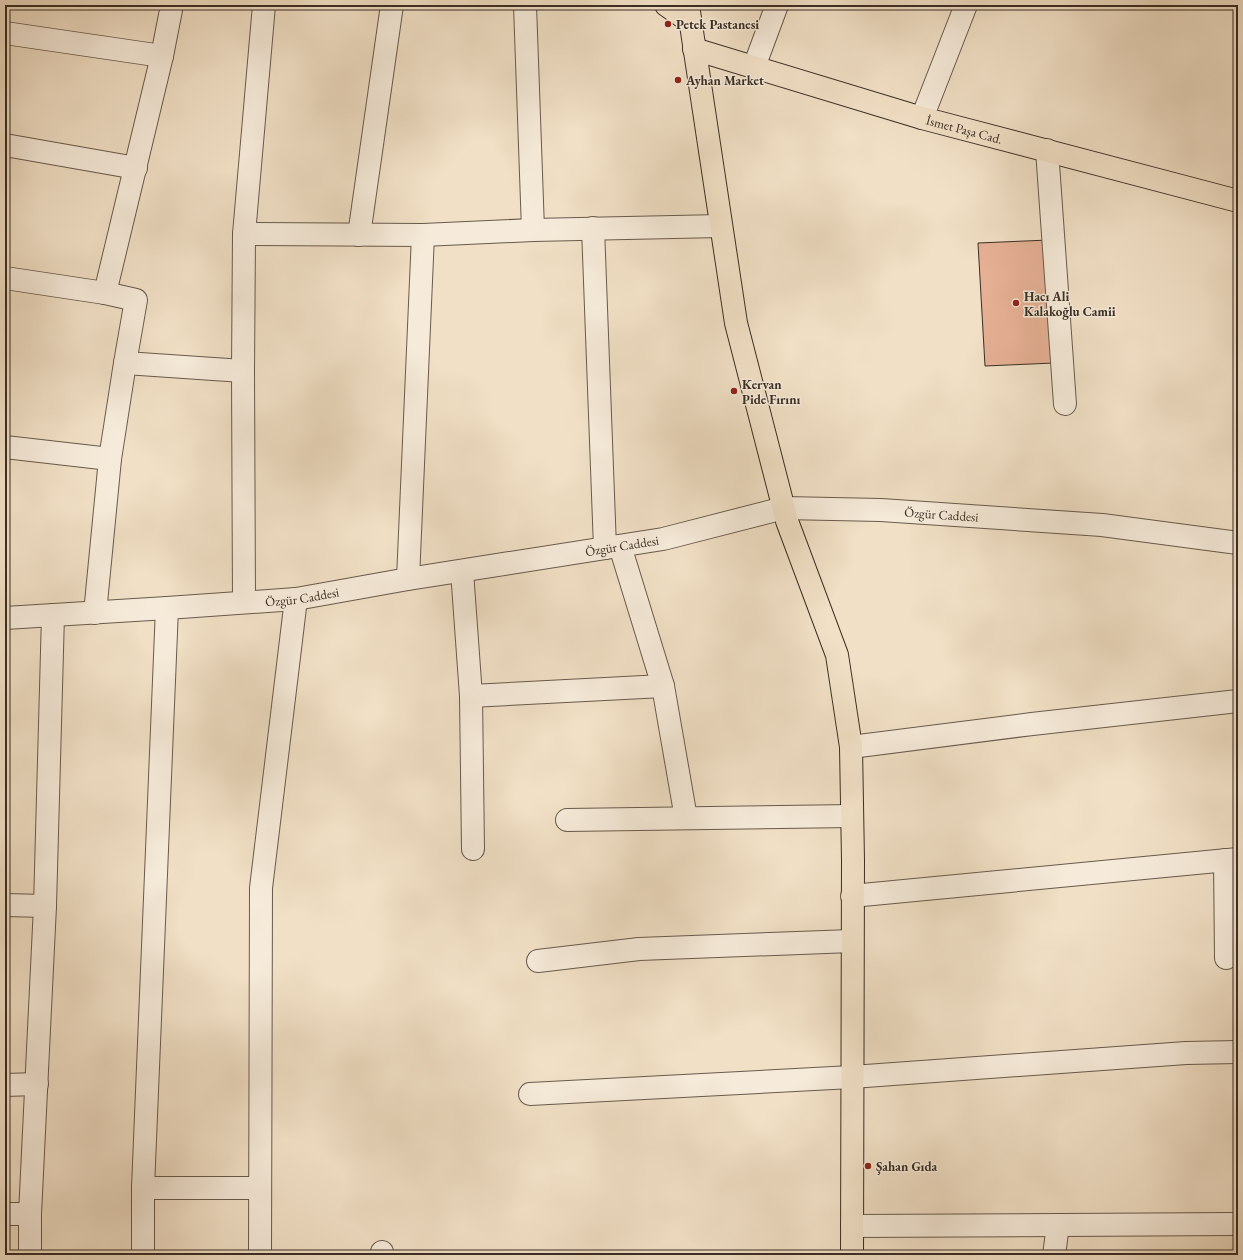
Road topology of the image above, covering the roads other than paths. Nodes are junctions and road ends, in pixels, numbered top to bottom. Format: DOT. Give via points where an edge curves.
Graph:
graph roads {
  1 [pos="172,5"];
  2 [pos="264,5"];
  3 [pos="392,5"];
  4 [pos="525,5"];
  5 [pos="666,5"];
  6 [pos="777,5"];
  7 [pos="966,5"];
  8 [pos="689,13"];
  9 [pos="5,32"];
  10 [pos="694,49"];
  11 [pos="162,56"];
  12 [pos="754,67"];
  13 [pos="922,118"];
  14 [pos="5,145"];
  15 [pos="1047,150"];
  16 [pos="136,168"];
  17 [pos="1238,201"];
  18 [pos="721,226"];
  19 [pos="593,228"];
  20 [pos="533,230"];
  21 [pos="244,234"];
  22 [pos="359,235"];
  23 [pos="423,235"];
  24 [pos="5,278"];
  25 [pos="105,293"];
  26 [pos="125,363"];
  27 [pos="243,371"];
  28 [pos="1066,404"];
  29 [pos="5,447"];
  30 [pos="110,459"];
  31 [pos="784,508"];
  32 [pos="1238,543"];
  33 [pos="612,547"];
  34 [pos="462,571"];
  35 [pos="408,579"];
  36 [pos="296,599"];
  37 [pos="244,602"];
  38 [pos="167,608"];
  39 [pos="95,613"];
  40 [pos="53,615"];
  41 [pos="5,618"];
  42 [pos="663,686"];
  43 [pos="471,696"];
  44 [pos="1238,701"];
  45 [pos="851,747"];
  46 [pos="852,816"];
  47 [pos="686,818"];
  48 [pos="567,820"];
  49 [pos="473,849"];
  50 [pos="1231,859"];
  51 [pos="852,896"];
  52 [pos="5,905"];
  53 [pos="45,906"];
  54 [pos="852,941"];
  55 [pos="1226,958"];
  56 [pos="538,961"];
  57 [pos="1238,1052"];
  58 [pos="852,1077"];
  59 [pos="37,1084"];
  60 [pos="5,1085"];
  61 [pos="530,1094"];
  62 [pos="143,1188"];
  63 [pos="260,1188"];
  64 [pos="5,1214"];
  65 [pos="30,1214"];
  66 [pos="1238,1224"];
  67 [pos="1058,1225"];
  68 [pos="852,1226"];
  69 [pos="30,1255"];
  70 [pos="143,1255"];
  71 [pos="260,1255"];
  72 [pos="852,1255"];
  73 [pos="1054,1255"];
  1 -- 11 [label="street"];
  2 -- 21 [label="street"];
  3 -- 22 [label="street"];
  4 -- 20 [label="street"];
  5 -- 8 [label="main road"];
  6 -- 12 [label="street"];
  7 -- 13 [label="street"];
  8 -- 10 [label="main road"];
  9 -- 11 [label="street"];
  10 -- 12 [label="main road, İsmet Paşa Cad."];
  10 -- 18 [label="main road"];
  11 -- 16 [label="street"];
  12 -- 13 [label="main road, İsmet Paşa Cad."];
  13 -- 15 [label="main road, İsmet Paşa Cad."];
  14 -- 16 [label="street"];
  15 -- 17 [label="main road, İsmet Paşa Cad."];
  15 -- 28 [label="street"];
  16 -- 25 [label="street"];
  18 -- 19 [label="street"];
  18 -- 31 [label="main road" via="736,323"];
  19 -- 20 [label="street"];
  19 -- 33 [label="street"];
  20 -- 23 [label="street"];
  21 -- 22 [label="street"];
  21 -- 27 [label="street"];
  22 -- 23 [label="street"];
  23 -- 35 [label="street"];
  24 -- 25 [label="street"];
  25 -- 26 [label="street" via="136,300"];
  26 -- 27 [label="street"];
  26 -- 30 [label="street"];
  27 -- 37 [label="street"];
  29 -- 30 [label="street"];
  30 -- 39 [label="street"];
  31 -- 32 [label="street, Özgür Caddesi" via="881,510 1094,525"];
  31 -- 33 [label="street, Özgür Caddesi" via="664,539"];
  31 -- 45 [label="main road" via="837,655"];
  33 -- 34 [label="street, Özgür Caddesi"];
  33 -- 42 [label="street"];
  34 -- 35 [label="street, Özgür Caddesi"];
  34 -- 43 [label="street"];
  35 -- 36 [label="street, Özgür Caddesi"];
  36 -- 37 [label="street, Özgür Caddesi"];
  36 -- 63 [label="street" via="261,888"];
  37 -- 38 [label="street, Özgür Caddesi"];
  38 -- 39 [label="street, Özgür Caddesi"];
  38 -- 62 [label="street"];
  39 -- 40 [label="street, Özgür Caddesi"];
  40 -- 41 [label="street, Özgür Caddesi"];
  40 -- 53 [label="street"];
  42 -- 43 [label="street"];
  42 -- 47 [label="street"];
  43 -- 49 [label="street"];
  44 -- 45 [label="street"];
  45 -- 46 [label="main road"];
  46 -- 47 [label="street"];
  46 -- 51 [label="main road"];
  47 -- 48 [label="street"];
  50 -- 51 [label="street"];
  50 -- 55 [label="street"];
  51 -- 54 [label="main road"];
  52 -- 53 [label="street"];
  53 -- 59 [label="street"];
  54 -- 56 [label="street" via="640,949"];
  54 -- 58 [label="main road"];
  57 -- 58 [label="street" via="1186,1053"];
  58 -- 61 [label="street"];
  58 -- 68 [label="main road"];
  59 -- 60 [label="street"];
  59 -- 65 [label="street"];
  62 -- 63 [label="street"];
  62 -- 70 [label="street"];
  63 -- 71 [label="street"];
  64 -- 65 [label="street"];
  65 -- 69 [label="street"];
  66 -- 67 [label="street"];
  67 -- 68 [label="street"];
  67 -- 73 [label="street"];
  68 -- 72 [label="main road"];
}
